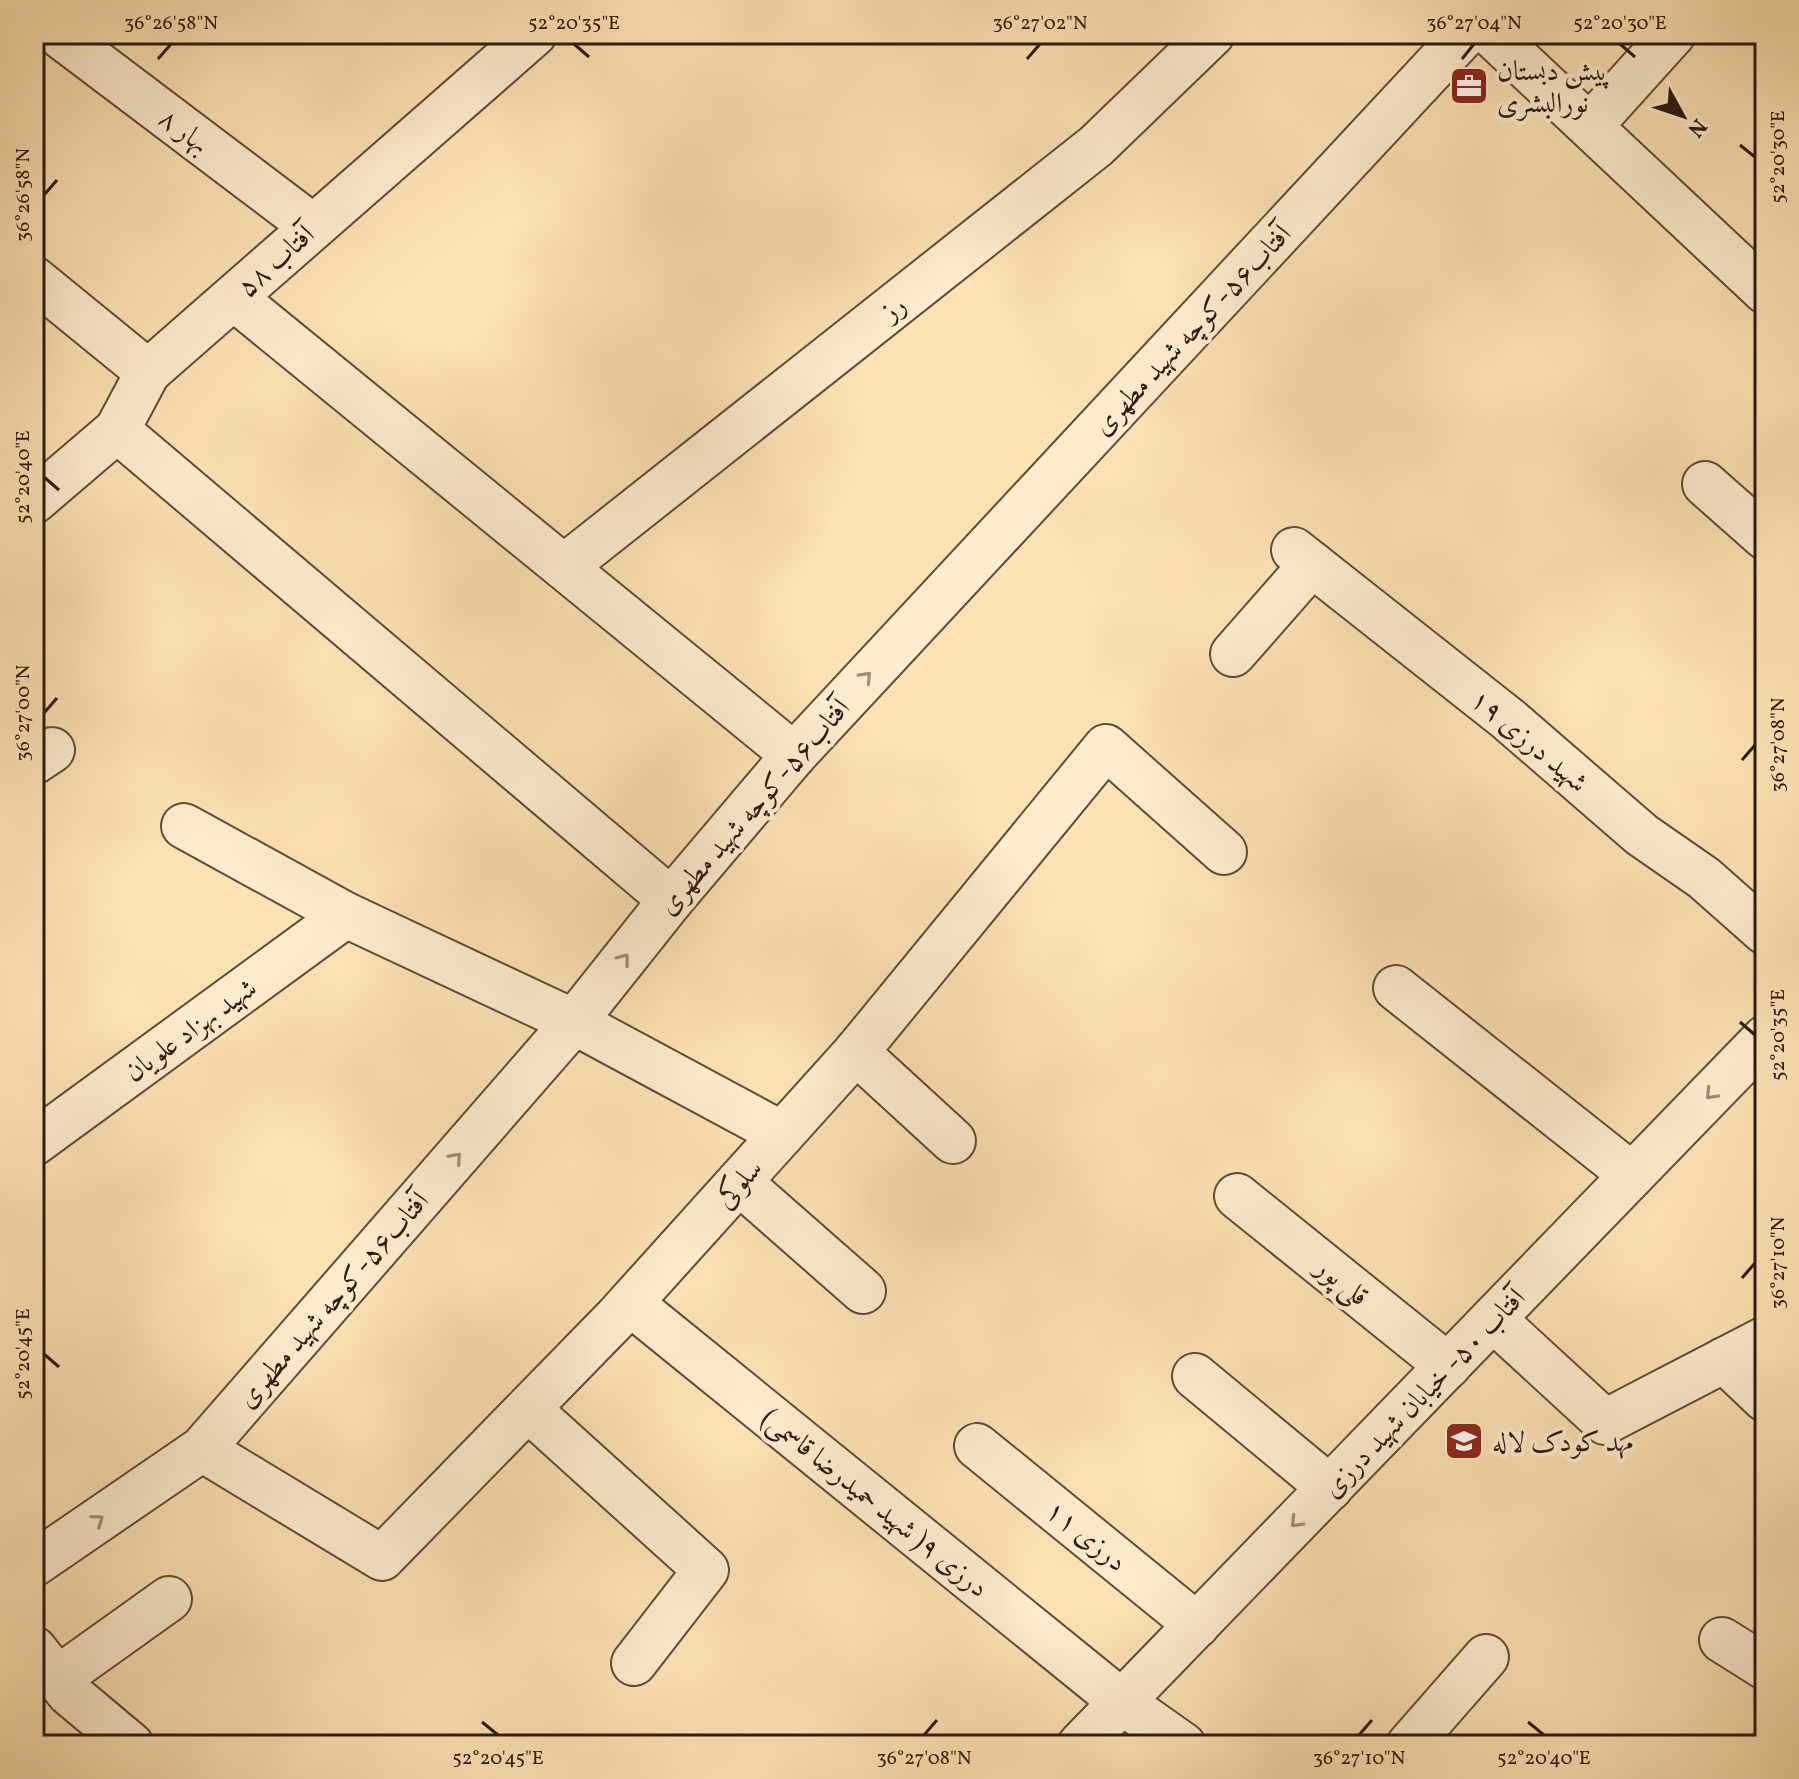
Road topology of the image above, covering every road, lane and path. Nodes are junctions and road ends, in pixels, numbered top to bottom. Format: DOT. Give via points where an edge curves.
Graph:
graph roads {
  1 [pos="58,34"];
  2 [pos="534,34"];
  3 [pos="1212,34"];
  4 [pos="1465,34"];
  5 [pos="1491,34"];
  6 [pos="1673,34"];
  7 [pos="1590,126"];
  8 [pos="312,226"];
  9 [pos="34,279"];
  10 [pos="1765,291"];
  11 [pos="234,298"];
  12 [pos="148,372"];
  13 [pos="117,430"];
  14 [pos="1705,484"];
  15 [pos="34,501"];
  16 [pos="1765,537"];
  17 [pos="564,567"];
  18 [pos="1233,654"];
  19 [pos="794,755"];
  20 [pos="184,826"];
  21 [pos="1224,852"];
  22 [pos="671,900"];
  23 [pos="346,915"];
  24 [pos="1765,932"];
  25 [pos="1396,988"];
  26 [pos="574,1022"];
  27 [pos="1765,1038"];
  28 [pos="856,1052"];
  29 [pos="782,1134"];
  30 [pos="953,1141"];
  31 [pos="34,1143"];
  32 [pos="1632,1175"];
  33 [pos="739,1182"];
  34 [pos="1237,1196"];
  35 [pos="863,1291"];
  36 [pos="630,1303"];
  37 [pos="1493,1319"];
  38 [pos="1765,1339"];
  39 [pos="1724,1360"];
  40 [pos="1448,1366"];
  41 [pos="1195,1376"];
  42 [pos="1765,1399"];
  43 [pos="528,1409"];
  44 [pos="977,1446"];
  45 [pos="202,1449"];
  46 [pos="1330,1488"];
  47 [pos="34,1564"];
  48 [pos="169,1599"];
  49 [pos="1197,1625"];
  50 [pos="1722,1640"];
  51 [pos="1486,1657"];
  52 [pos="634,1663"];
  53 [pos="46,1664"];
  54 [pos="1765,1667"];
  55 [pos="1122,1702"];
  56 [pos="111,1739"];
  57 [pos="1080,1745"];
  58 [pos="1183,1745"];
  59 [pos="1409,1745"];
  1 -- 8 [label="street, بهار ۸"];
  2 -- 8 [label="street, آفتاب ۵۸"];
  3 -- 17 [label="street, رز" via="1096,146"];
  19 -- 4 [label="street, آفتاب۵۶-كوچه شهيد مطهری, one-way"];
  5 -- 7 [label="street"];
  6 -- 7 [label="street"];
  7 -- 10 [label="street"];
  8 -- 11 [label="street, آفتاب ۵۸"];
  9 -- 12 [label="street"];
  11 -- 12 [label="street, آفتاب ۵۸"];
  11 -- 17 [label="street"];
  12 -- 13 [label="street, آفتاب ۵۸"];
  13 -- 15 [label="street, آفتاب ۵۸"];
  13 -- 22 [label="street"];
  14 -- 16 [label="street"];
  17 -- 19 [label="street"];
  18 -- 24 [label="street, شهید درزی ۱۹" via="1303,557"];
  19 -- 22 [label="street, آفتاب۵۶-كوچه شهيد مطهری"];
  20 -- 23 [label="street"];
  21 -- 28 [label="street, سلوکی" via="1106,747"];
  26 -- 22 [label="street, آفتاب۵۶-كوچه شهيد مطهری, one-way"];
  23 -- 26 [label="street"];
  23 -- 31 [label="street, شهید بهزاد علویان"];
  25 -- 32 [label="street"];
  26 -- 29 [label="street"];
  45 -- 26 [label="street, آفتاب۵۶-كوچه شهيد مطهری, one-way"];
  27 -- 32 [label="street, آفتاب ۵۰- خیابان شهید درزی, one-way"];
  28 -- 29 [label="street, سلوکی"];
  28 -- 30 [label="street"];
  29 -- 33 [label="street, سلوکی"];
  32 -- 37 [label="street, آفتاب ۵۰- خیابان شهید درزی"];
  33 -- 35 [label="street"];
  33 -- 36 [label="street, سلوکی"];
  34 -- 40 [label="street, قلی پور"];
  36 -- 43 [label="street, سلوکی"];
  36 -- 55 [label="street, درزی ۹( شهید حمیدرضا قاسمی)"];
  37 -- 39 [label="street" via="1605,1422"];
  37 -- 40 [label="street, آفتاب ۵۰- خیابان شهید درزی"];
  38 -- 39 [label="street"];
  39 -- 42 [label="street"];
  40 -- 46 [label="street, آفتاب ۵۰- خیابان شهید درزی"];
  41 -- 46 [label="street"];
  43 -- 45 [label="street, سلوکی" via="382,1558"];
  43 -- 52 [label="street" via="706,1570"];
  44 -- 49 [label="street, درزی ۱۱"];
  47 -- 45 [label="street, آفتاب۵۶-كوچه شهيد مطهری, one-way"];
  46 -- 49 [label="street, آفتاب ۵۰- خیابان شهید درزی, one-way"];
  48 -- 53 [label="street"];
  49 -- 55 [label="street, آفتاب ۵۰- خیابان شهید درزی"];
  50 -- 54 [label="street"];
  51 -- 59 [label="street"];
  53 -- 56 [label="street"];
  55 -- 57 [label="street, آفتاب ۵۰- خیابان شهید درزی"];
  55 -- 58 [label="street, درزی ۹( شهید حمیدرضا قاسمی)"];
}
